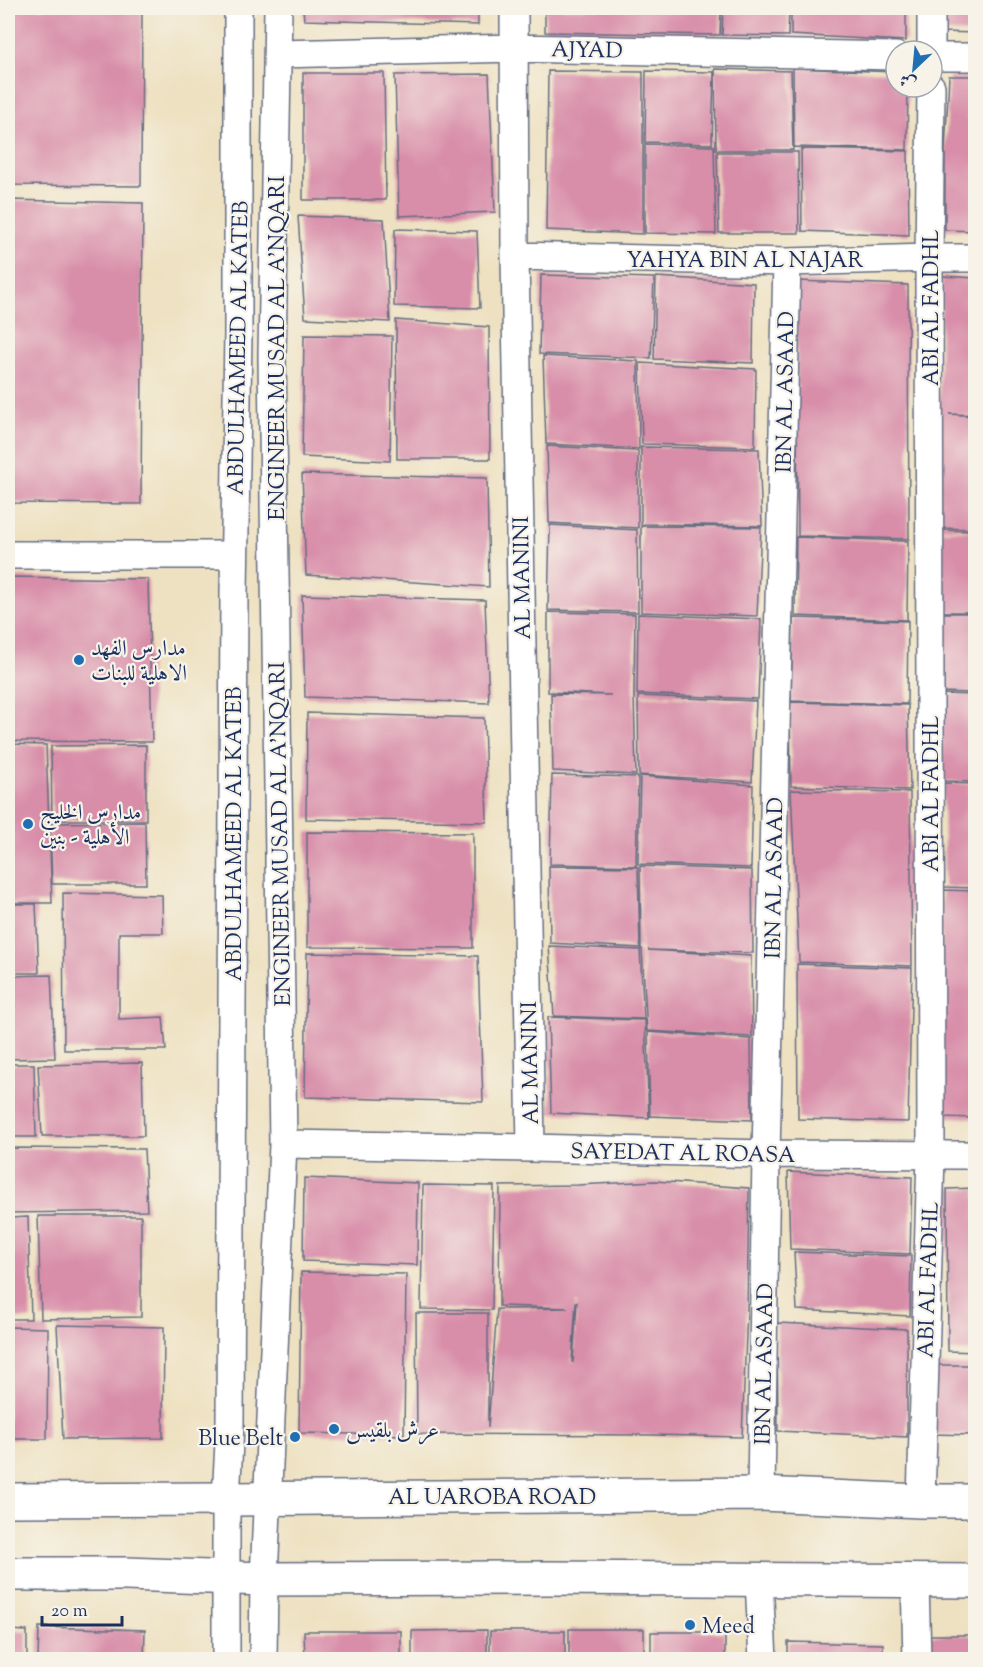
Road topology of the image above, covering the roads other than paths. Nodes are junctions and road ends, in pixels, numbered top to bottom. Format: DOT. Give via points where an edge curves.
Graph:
graph roads {
  1 [pos="238,8"];
  2 [pos="279,8"];
  3 [pos="514,8"];
  4 [pos="931,8"];
  5 [pos="931,39"];
  6 [pos="515,48"];
  7 [pos="279,54"];
  8 [pos="884,56"];
  9 [pos="944,57"];
  10 [pos="975,57"];
  11 [pos="931,99"];
  12 [pos="515,256"];
  13 [pos="929,258"];
  14 [pos="975,258"];
  15 [pos="787,262"];
  16 [pos="8,555"];
  17 [pos="234,555"];
  18 [pos="283,1144"];
  19 [pos="531,1148"];
  20 [pos="766,1154"];
  21 [pos="931,1155"];
  22 [pos="975,1155"];
  23 [pos="761,1494"];
  24 [pos="268,1498"];
  25 [pos="9,1499"];
  26 [pos="226,1499"];
  27 [pos="921,1501"];
  28 [pos="975,1502"];
  29 [pos="8,1574"];
  30 [pos="227,1577"];
  31 [pos="264,1578"];
  32 [pos="759,1580"];
  33 [pos="915,1580"];
  34 [pos="975,1581"];
  35 [pos="226,1659"];
  36 [pos="263,1659"];
  37 [pos="763,1659"];
  38 [pos="917,1659"];
  1 -- 17 [label="street, ABDULHAMEED AL KATEB"];
  2 -- 7 [label="street, ENGINEER MUSAD AL A'NQARI"];
  3 -- 6 [label="street, AL MANINI"];
  4 -- 5 [label="street"];
  6 -- 7 [label="street, AJYAD"];
  6 -- 8 [label="street, AJYAD"];
  6 -- 12 [label="street, AL MANINI"];
  7 -- 18 [label="street, ENGINEER MUSAD AL A'NQARI" via="272,356"];
  9 -- 10 [label="street"];
  11 -- 13 [label="street, ABI AL FADHL"];
  12 -- 15 [label="street, YAHYA BIN AL NAJAR"];
  12 -- 19 [label="street, AL MANINI"];
  13 -- 14 [label="street, YAHYA BIN AL NAJAR"];
  13 -- 15 [label="street, YAHYA BIN AL NAJAR"];
  13 -- 21 [label="street, ABI AL FADHL"];
  15 -- 20 [label="street, IBN AL ASAAD"];
  16 -- 17 [label="street"];
  17 -- 26 [label="street, ABDULHAMEED AL KATEB" via="230,1412"];
  18 -- 19 [label="street, SAYEDAT AL ROASA"];
  18 -- 24 [label="street, ENGINEER MUSAD AL A'NQARI"];
  19 -- 20 [label="street, SAYEDAT AL ROASA"];
  20 -- 21 [label="street, SAYEDAT AL ROASA"];
  20 -- 23 [label="street, IBN AL ASAAD"];
  21 -- 22 [label="street, SAYEDAT AL ROASA"];
  21 -- 27 [label="street, ABI AL FADHL"];
  23 -- 24 [label="main road, AL UAROBA ROAD"];
  23 -- 27 [label="main road, AL UAROBA ROAD"];
  24 -- 26 [label="main road, AL UAROBA ROAD"];
  24 -- 31 [label="street, ENGINEER MUSAD AL A'NQARI"];
  25 -- 26 [label="main road, AL UAROBA ROAD"];
  26 -- 30 [label="street, ABDULHAMEED AL KATEB"];
  27 -- 28 [label="main road, AL UAROBA ROAD"];
  29 -- 30 [label="main road"];
  30 -- 31 [label="main road"];
  30 -- 35 [label="street, ABDULHAMEED AL KATEB"];
  31 -- 32 [label="main road"];
  31 -- 36 [label="street, ENGINEER MUSAD AL A'NQARI"];
  32 -- 33 [label="main road"];
  32 -- 37 [label="street"];
  33 -- 34 [label="main road"];
  33 -- 38 [label="street"];
}
